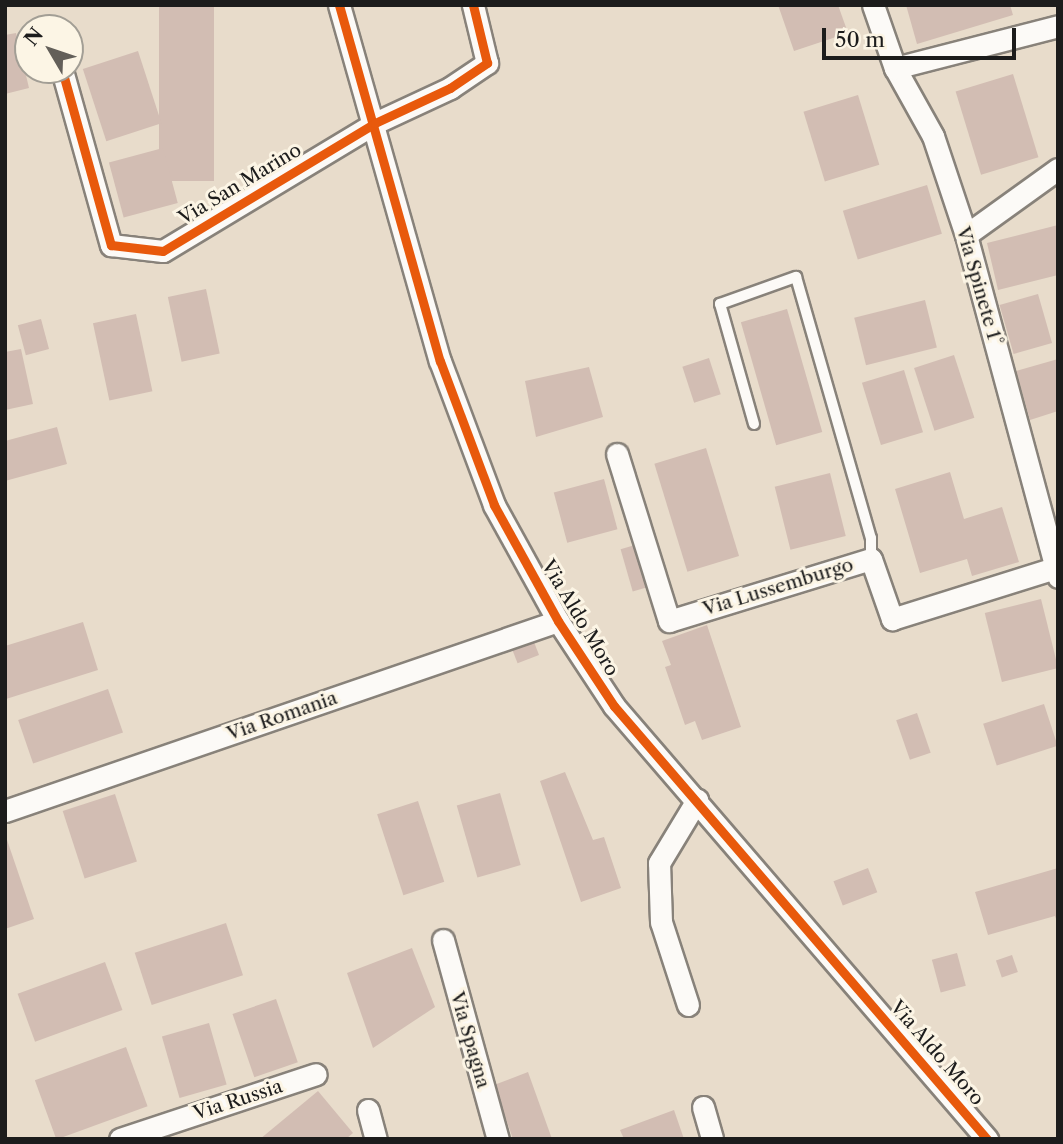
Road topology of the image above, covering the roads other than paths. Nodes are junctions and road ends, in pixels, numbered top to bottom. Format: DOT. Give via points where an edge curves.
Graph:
graph roads {
  1 [pos="338,5"];
  2 [pos="473,5"];
  3 [pos="873,5"];
  4 [pos="1058,26"];
  5 [pos="895,68"];
  6 [pos="66,84"];
  7 [pos="375,123"];
  8 [pos="1058,169"];
  9 [pos="965,235"];
  10 [pos="754,424"];
  11 [pos="617,454"];
  12 [pos="1049,510"];
  13 [pos="871,559"];
  14 [pos="1056,573"];
  15 [pos="558,621"];
  16 [pos="696,800"];
  17 [pos="5,811"];
  18 [pos="443,940"];
  19 [pos="688,1005"];
  20 [pos="316,1074"];
  21 [pos="702,1107"];
  22 [pos="368,1110"];
  23 [pos="120,1139"];
  24 [pos="376,1139"];
  25 [pos="498,1139"];
  26 [pos="712,1139"];
  27 [pos="987,1139"];
  1 -- 7 [label="street, Via Aldo Moro"];
  2 -- 7 [label="street, Via San Marino" via="487,63 450,88"];
  3 -- 5 [label="street, Via Spinete 1°"];
  4 -- 5 [label="street"];
  5 -- 9 [label="street, Via Spinete 1°" via="933,136"];
  6 -- 7 [label="street, Via San Marino" via="111,246 163,251"];
  7 -- 15 [label="street, Via Aldo Moro" via="440,361 494,505"];
  8 -- 9 [label="street"];
  9 -- 12 [label="street, Via Spinete 1°"];
  10 -- 13 [label="lane" via="720,304 796,277 871,538"];
  11 -- 13 [label="street, Via Lussemburgo" via="669,621"];
  12 -- 14 [label="street, Via Spinete 1°"];
  13 -- 14 [label="street, Via Lussemburgo" via="892,619"];
  15 -- 16 [label="street, Via Aldo Moro" via="614,706"];
  15 -- 17 [label="street, Via Romania"];
  16 -- 19 [label="street" via="659,863 660,922"];
  16 -- 27 [label="street, Via Aldo Moro"];
  18 -- 25 [label="street, Via Spagna"];
  20 -- 23 [label="street, Via Russia"];
  21 -- 26 [label="street"];
  22 -- 24 [label="street"];
}
